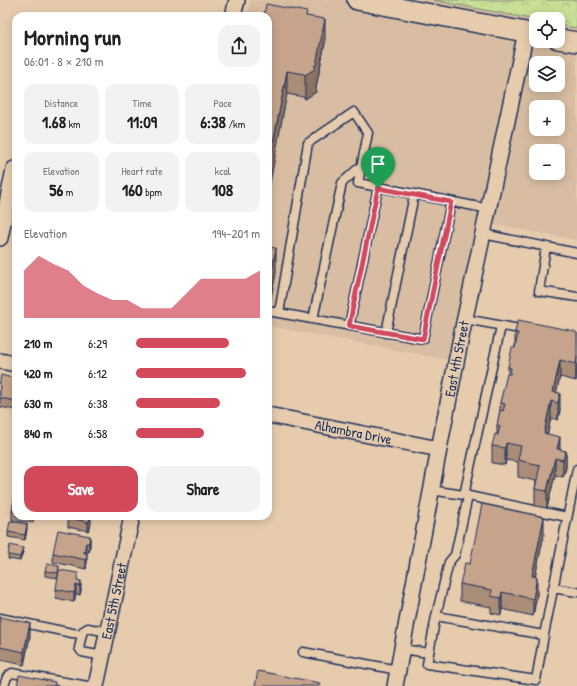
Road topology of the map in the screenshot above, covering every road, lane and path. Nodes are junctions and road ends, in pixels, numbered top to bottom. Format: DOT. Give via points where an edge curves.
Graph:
graph roads {
  1 [pos="237,0"];
  2 [pos="357,0"];
  3 [pos="234,12"];
  4 [pos="529,33"];
  5 [pos="565,40"];
  6 [pos="529,41"];
  7 [pos="577,42"];
  8 [pos="362,165"];
  9 [pos="12,179"];
  10 [pos="378,188"];
  11 [pos="414,195"];
  12 [pos="451,202"];
  13 [pos="488,209"];
  14 [pos="483,234"];
  15 [pos="0,238"];
  16 [pos="546,247"];
  17 [pos="577,253"];
  18 [pos="577,297"];
  19 [pos="272,312"];
  20 [pos="279,313"];
  21 [pos="313,319"];
  22 [pos="465,319"];
  23 [pos="349,326"];
  24 [pos="501,326"];
  25 [pos="386,332"];
  26 [pos="536,332"];
  27 [pos="0,361"];
  28 [pos="12,363"];
  29 [pos="272,416"];
  30 [pos="439,449"];
  31 [pos="577,469"];
  32 [pos="431,490"];
  33 [pos="466,496"];
  34 [pos="574,500"];
  35 [pos="568,517"];
  36 [pos="131,520"];
  37 [pos="553,588"];
  38 [pos="577,592"];
  39 [pos="436,616"];
  40 [pos="0,618"];
  41 [pos="107,632"];
  42 [pos="82,634"];
  43 [pos="544,635"];
  44 [pos="402,649"];
  45 [pos="303,652"];
  46 [pos="429,653"];
  47 [pos="102,656"];
  48 [pos="398,670"];
  49 [pos="4,686"];
  50 [pos="88,686"];
  51 [pos="96,686"];
  52 [pos="395,686"];
  1 -- 3 [label="street"];
  2 -- 4 [label="street"];
  5 -- 7 [label="street"];
  6 -- 13 [label="street, East 4th Street"];
  8 -- 10 [label="lane" via="358,184"];
  8 -- 20 [label="lane" via="368,133 354,112 308,143"];
  8 -- 21 [label="lane" via="342,183"];
  9 -- 15 [label="street"];
  10 -- 11 [label="lane"];
  10 -- 23 [label="lane"];
  11 -- 12 [label="lane"];
  11 -- 25 [label="lane"];
  12 -- 13 [label="lane"];
  12 -- 25 [label="lane" via="423,339"];
  13 -- 14 [label="street, East 4th Street"];
  14 -- 16 [label="lane"];
  14 -- 22 [label="street, East 4th Street"];
  16 -- 17 [label="lane"];
  16 -- 18 [label="lane" via="539,291"];
  19 -- 20 [label="lane"];
  20 -- 21 [label="lane"];
  21 -- 23 [label="lane"];
  22 -- 24 [label="lane"];
  22 -- 30 [label="street, East 4th Street"];
  23 -- 25 [label="lane"];
  24 -- 26 [label="lane"];
  24 -- 33 [label="lane"];
  27 -- 28 [label="street"];
  29 -- 30 [label="street, Alhambra Drive"];
  30 -- 32 [label="street, East 4th Street"];
  31 -- 34 [label="lane"];
  32 -- 33 [label="lane"];
  32 -- 44 [label="street, East 4th Street"];
  33 -- 35 [label="lane"];
  33 -- 39 [label="lane" via="455,555 449,562"];
  34 -- 35 [label="lane"];
  35 -- 37 [label="lane"];
  36 -- 41 [label="street, East 5th Street"];
  37 -- 38 [label="lane"];
  37 -- 43 [label="lane"];
  39 -- 43 [label="lane"];
  39 -- 46 [label="lane"];
  40 -- 42 [label="lane"];
  41 -- 42 [label="lane" via="88,628"];
  41 -- 47 [label="street, East 5th Street"];
  42 -- 47 [label="lane" via="79,648 82,652"];
  43 -- 46 [label="lane" via="536,680 427,664"];
  44 -- 46 [label="lane"];
  44 -- 48 [label="street, East 4th Street"];
  45 -- 48 [label="lane"];
  47 -- 51 [label="street, East 5th Street"];
  48 -- 52 [label="street, East 4th Street"];
  49 -- 50 [label="lane" via="7,677 12,673"];
}
